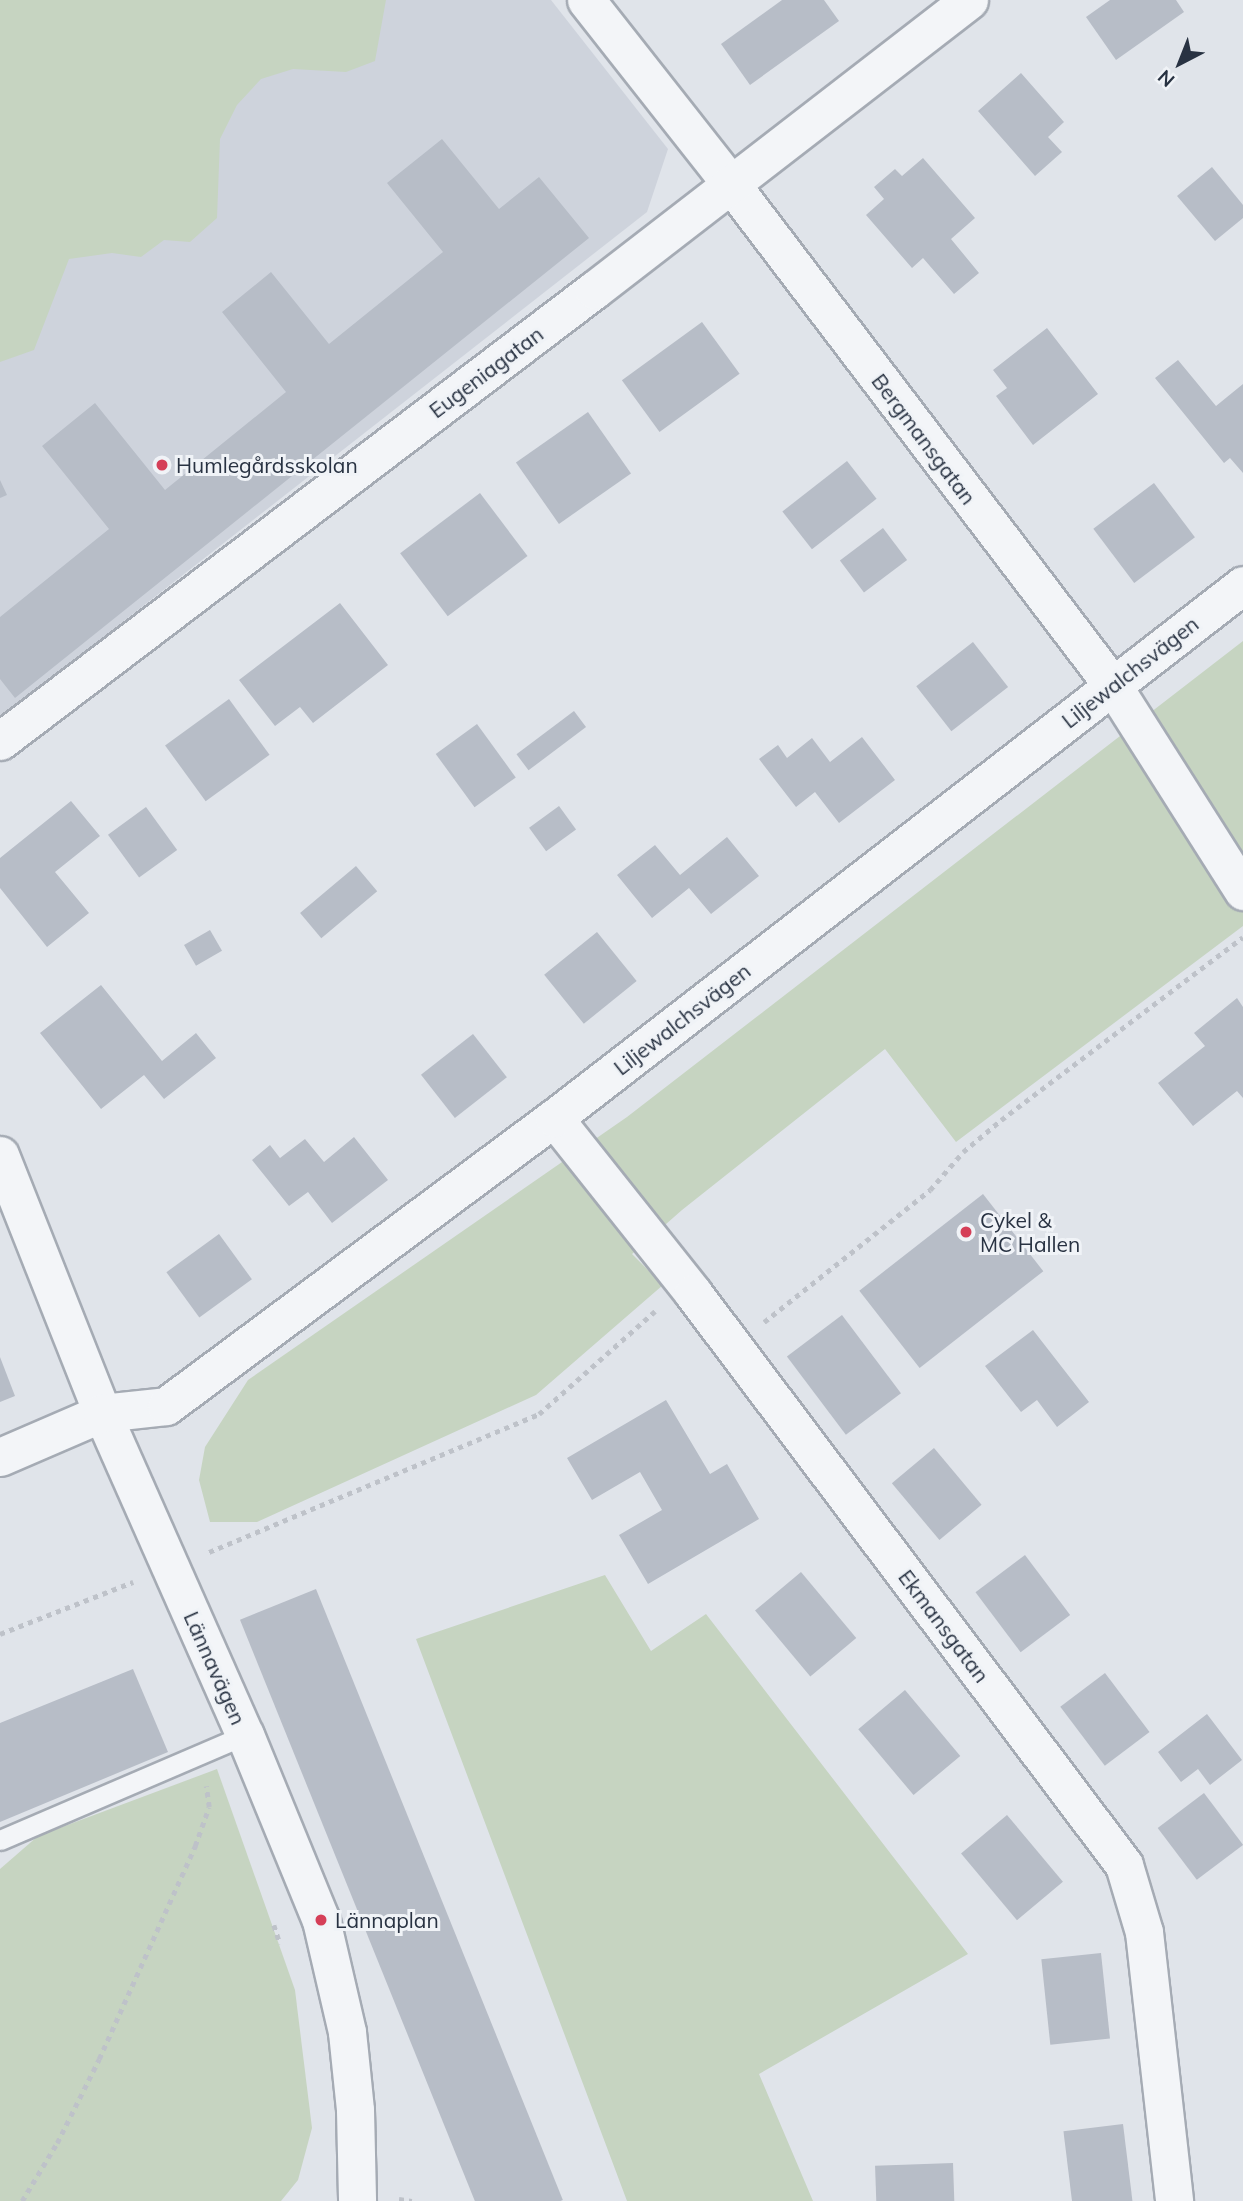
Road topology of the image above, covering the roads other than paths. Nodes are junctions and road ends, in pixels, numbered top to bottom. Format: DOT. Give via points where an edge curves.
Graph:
graph roads {
  1 [pos="586,0"];
  2 [pos="969,0"];
  3 [pos="731,184"];
  4 [pos="1243,585"];
  5 [pos="1113,686"];
  6 [pos="0,741"];
  7 [pos="1243,891"];
  8 [pos="554,1118"];
  9 [pos="0,1155"];
  10 [pos="102,1413"];
  11 [pos="0,1457"];
  12 [pos="246,1735"];
  13 [pos="0,1840"];
  14 [pos="357,2201"];
  15 [pos="1174,2201"];
  1 -- 3 [label="street, Bergmansgatan"];
  2 -- 3 [label="street, Eugeniagatan"];
  3 -- 5 [label="street, Bergmansgatan"];
  3 -- 6 [label="street, Eugeniagatan"];
  4 -- 5 [label="street, Liljewalchsvägen"];
  5 -- 7 [label="street, Bergmansgatan"];
  5 -- 8 [label="street, Liljewalchsvägen"];
  8 -- 10 [label="street, Liljewalchsvägen" via="166,1406"];
  8 -- 15 [label="street, Ekmansgatan" via="733,1346 1124,1865 1144,1932"];
  9 -- 10 [label="street, Lännavägen"];
  10 -- 11 [label="street, Liljewalchsvägen"];
  10 -- 12 [label="street, Lännavägen"];
  12 -- 13 [label="lane"];
  12 -- 14 [label="street, Lännavägen" via="321,1920 347,2032"];
}
